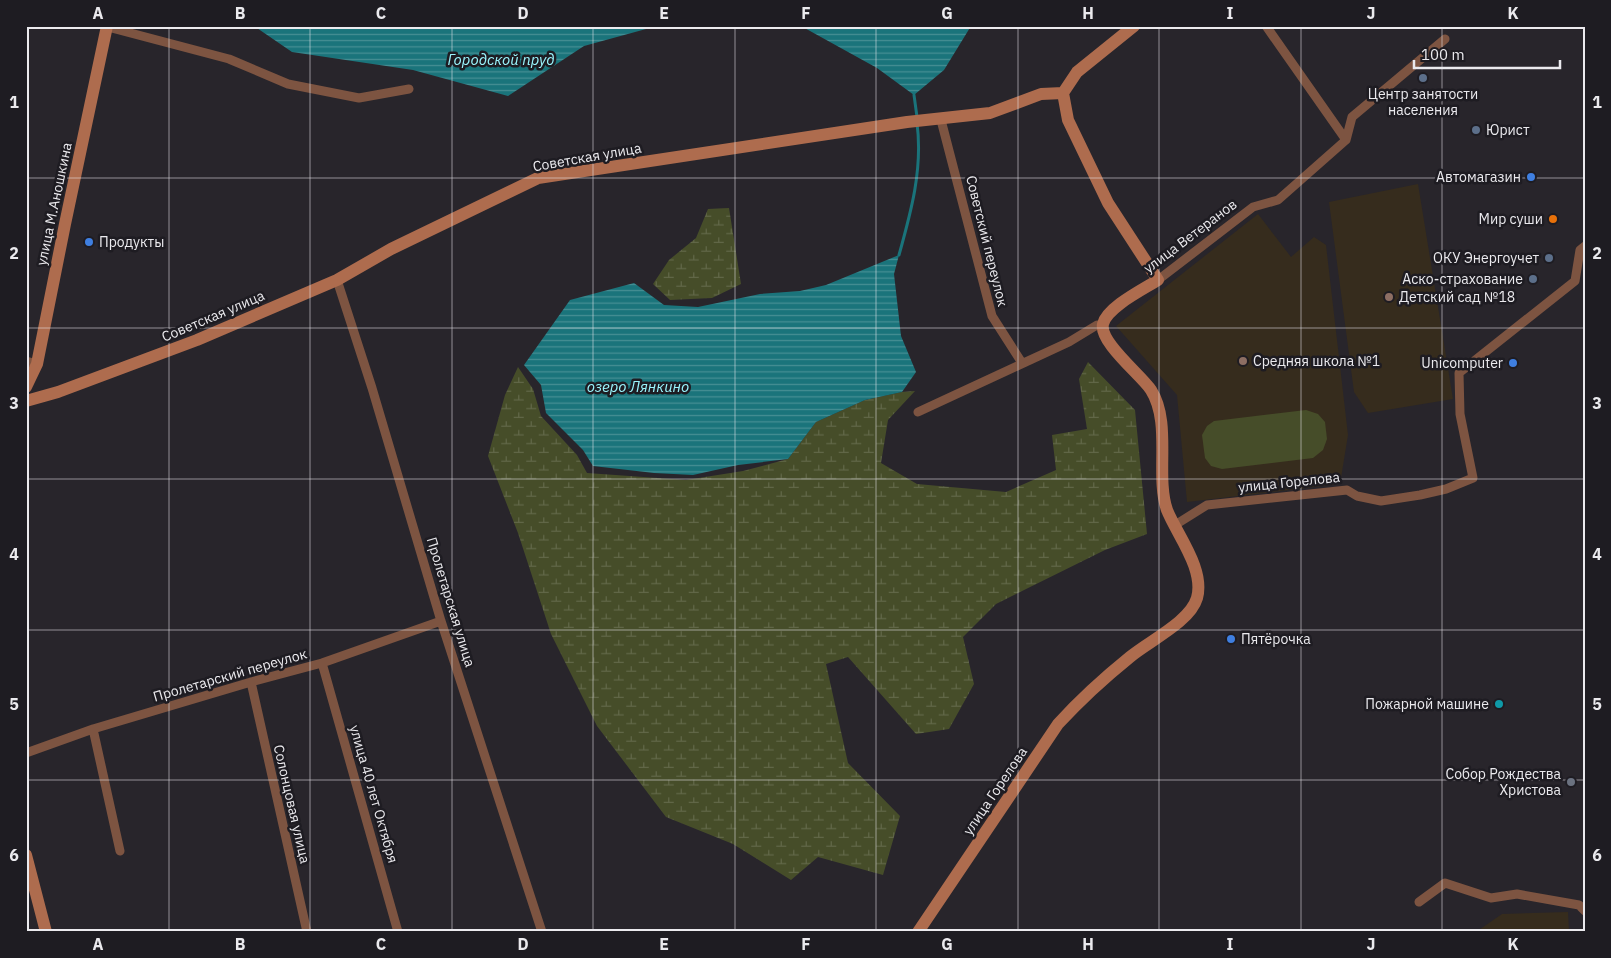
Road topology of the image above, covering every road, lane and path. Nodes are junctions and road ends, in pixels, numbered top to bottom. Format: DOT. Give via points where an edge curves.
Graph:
graph roads {
  1 [pos="106,26"];
  2 [pos="1134,26"];
  3 [pos="1266,26"];
  4 [pos="1445,39"];
  5 [pos="409,89"];
  6 [pos="1063,94"];
  7 [pos="941,120"];
  8 [pos="1346,140"];
  9 [pos="1585,246"];
  10 [pos="337,280"];
  11 [pos="1158,280"];
  12 [pos="1102,325"];
  13 [pos="32,362"];
  14 [pos="1022,363"];
  15 [pos="26,387"];
  16 [pos="26,401"];
  17 [pos="918,412"];
  18 [pos="1175,525"];
  19 [pos="441,621"];
  20 [pos="322,663"];
  21 [pos="251,682"];
  22 [pos="93,729"];
  23 [pos="26,753"];
  24 [pos="120,850"];
  25 [pos="26,855"];
  26 [pos="1419,902"];
  27 [pos="1585,911"];
  28 [pos="46,932"];
  29 [pos="307,932"];
  30 [pos="398,932"];
  31 [pos="542,932"];
  32 [pos="918,932"];
  1 -- 5 [label="street" via="229,59 288,84 358,98"];
  1 -- 13 [label="street, улица М.Аношкина" via="65,224"];
  2 -- 6 [label="street" via="1077,72"];
  3 -- 8 [label="street"];
  4 -- 8 [label="street" via="1352,117"];
  6 -- 7 [label="street, Советская улица" via="1041,94 990,113"];
  6 -- 11 [label="street" via="1068,120 1108,203"];
  7 -- 10 [label="street, Советская улица" via="907,122 538,178 392,249"];
  7 -- 14 [label="street, Советский переулок" via="992,316"];
  8 -- 11 [label="street, улица Ветеранов" via="1278,200 1253,208"];
  9 -- 18 [label="street, улица Горелова" via="1580,250 1574,281 1459,373 1460,414 1473,478 1446,489 1382,501 1357,496 1347,490 1208,505"];
  10 -- 16 [label="street, Советская улица" via="197,340"];
  10 -- 19 [label="street, Пролетарская улица"];
  11 -- 12 [label="street, улица Ветеранов" via="1114,309"];
  12 -- 14 [label="street, улица Ветеранов"];
  12 -- 18 [label="street" via="1113,347 1151,390 1161,420 1167,509"];
  13 -- 15 [label="street, улица М.Аношкина"];
  14 -- 17 [label="street, улица Ветеранов"];
  18 -- 32 [label="street, улица Горелова" via="1194,567 1197,599 1185,618 1130,656 1058,724"];
  19 -- 20 [label="street, Пролетарский переулок"];
  19 -- 31 [label="street, Пролетарская улица"];
  20 -- 21 [label="street, Пролетарский переулок"];
  20 -- 30 [label="street, улица 40 лет Октября"];
  21 -- 22 [label="street, Пролетарский переулок"];
  21 -- 29 [label="street, Солонцовая улица"];
  22 -- 23 [label="street, Пролетарский переулок"];
  22 -- 24 [label="street"];
  25 -- 28 [label="street"];
  26 -- 27 [label="street" via="1445,883 1491,898 1517,894 1579,905"];
}
